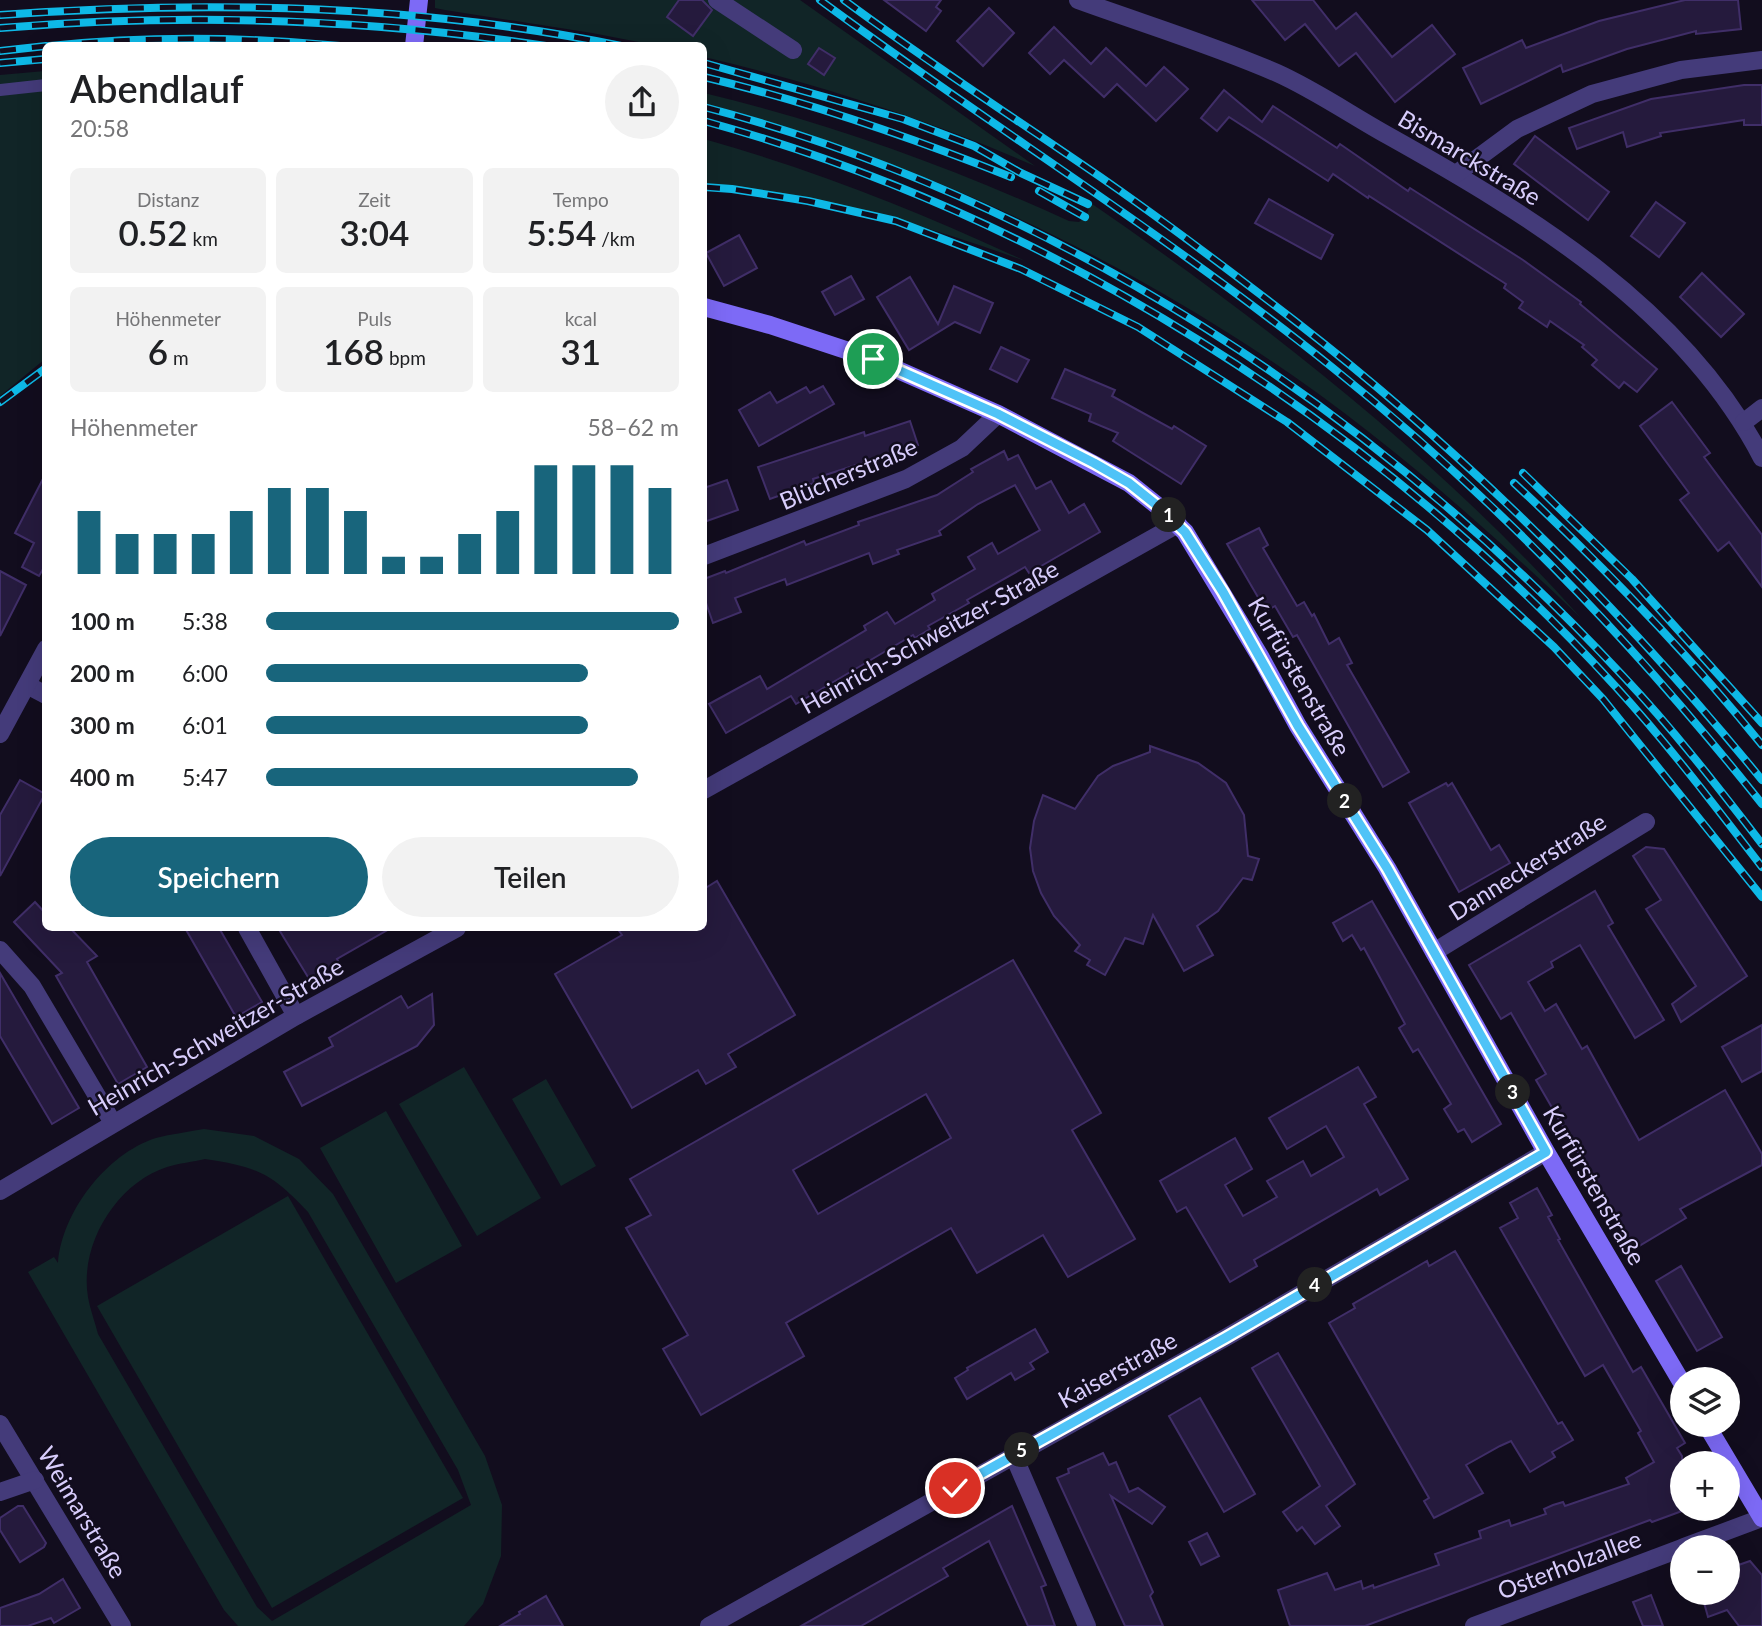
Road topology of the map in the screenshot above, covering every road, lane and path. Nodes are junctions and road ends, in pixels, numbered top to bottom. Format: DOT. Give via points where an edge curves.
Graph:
graph roads {
  1 [pos="419,0"];
  2 [pos="717,0"];
  3 [pos="1078,0"];
  4 [pos="414,42"];
  5 [pos="793,50"];
  6 [pos="1762,60"];
  7 [pos="42,85"];
  8 [pos="0,90"];
  9 [pos="1456,174"];
  10 [pos="707,308"];
  11 [pos="1762,408"];
  12 [pos="998,414"];
  13 [pos="1744,422"];
  14 [pos="1762,458"];
  15 [pos="1178,524"];
  16 [pos="707,555"];
  17 [pos="42,657"];
  18 [pos="27,685"];
  19 [pos="42,693"];
  20 [pos="0,734"];
  21 [pos="707,788"];
  22 [pos="1646,822"];
  23 [pos="249,931"];
  24 [pos="452,931"];
  25 [pos="0,950"];
  26 [pos="1434,951"];
  27 [pos="296,1016"];
  28 [pos="113,1123"];
  29 [pos="1546,1152"];
  30 [pos="0,1191"];
  31 [pos="1673,1367"];
  32 [pos="0,1424"];
  33 [pos="1714,1437"];
  34 [pos="1013,1454"];
  35 [pos="35,1480"];
  36 [pos="0,1492"];
  37 [pos="1762,1518"];
  38 [pos="1716,1535"];
  39 [pos="1670,1552"];
  40 [pos="122,1626"];
  41 [pos="709,1626"];
  42 [pos="1087,1626"];
  43 [pos="1474,1626"];
  1 -- 4 [label="street"];
  2 -- 5 [label="street"];
  3 -- 9 [label="street, Bismarckstraße" via="1278,74"];
  6 -- 9 [label="street" via="1681,70 1592,94 1517,129"];
  7 -- 8 [label="lane"];
  9 -- 13 [label="street, Bismarckstraße" via="1574,251 1635,300 1692,355"];
  10 -- 12 [label="street, Kurfürstenstraße" via="873,359"];
  11 -- 13 [label="street"];
  12 -- 15 [label="street, Kurfürstenstraße" via="1129,483"];
  12 -- 16 [label="street, Blücherstraße" via="962,448 906,479"];
  13 -- 14 [label="street, Bismarckstraße"];
  15 -- 21 [label="street, Heinrich-Schweitzer-Straße"];
  15 -- 26 [label="street, Kurfürstenstraße" via="1223,592"];
  17 -- 18 [label="street"];
  18 -- 19 [label="street"];
  18 -- 20 [label="street"];
  22 -- 26 [label="street, Danneckerstraße"];
  23 -- 27 [label="street"];
  24 -- 27 [label="street, Heinrich-Schweitzer-Straße"];
  25 -- 28 [label="street" via="32,986"];
  26 -- 29 [label="street, Kurfürstenstraße"];
  27 -- 28 [label="street, Heinrich-Schweitzer-Straße"];
  28 -- 30 [label="street, Heinrich-Schweitzer-Straße"];
  29 -- 31 [label="street, Kurfürstenstraße"];
  29 -- 34 [label="street, Kaiserstraße" via="1225,1338"];
  32 -- 35 [label="street, Weimarstraße"];
  33 -- 37 [label="street"];
  34 -- 41 [label="street, Kaiserstraße"];
  34 -- 42 [label="street"];
  35 -- 36 [label="street"];
  35 -- 40 [label="street, Weimarstraße"];
  37 -- 38 [label="street, Osterholzallee"];
  39 -- 43 [label="street, Osterholzallee"];
}
